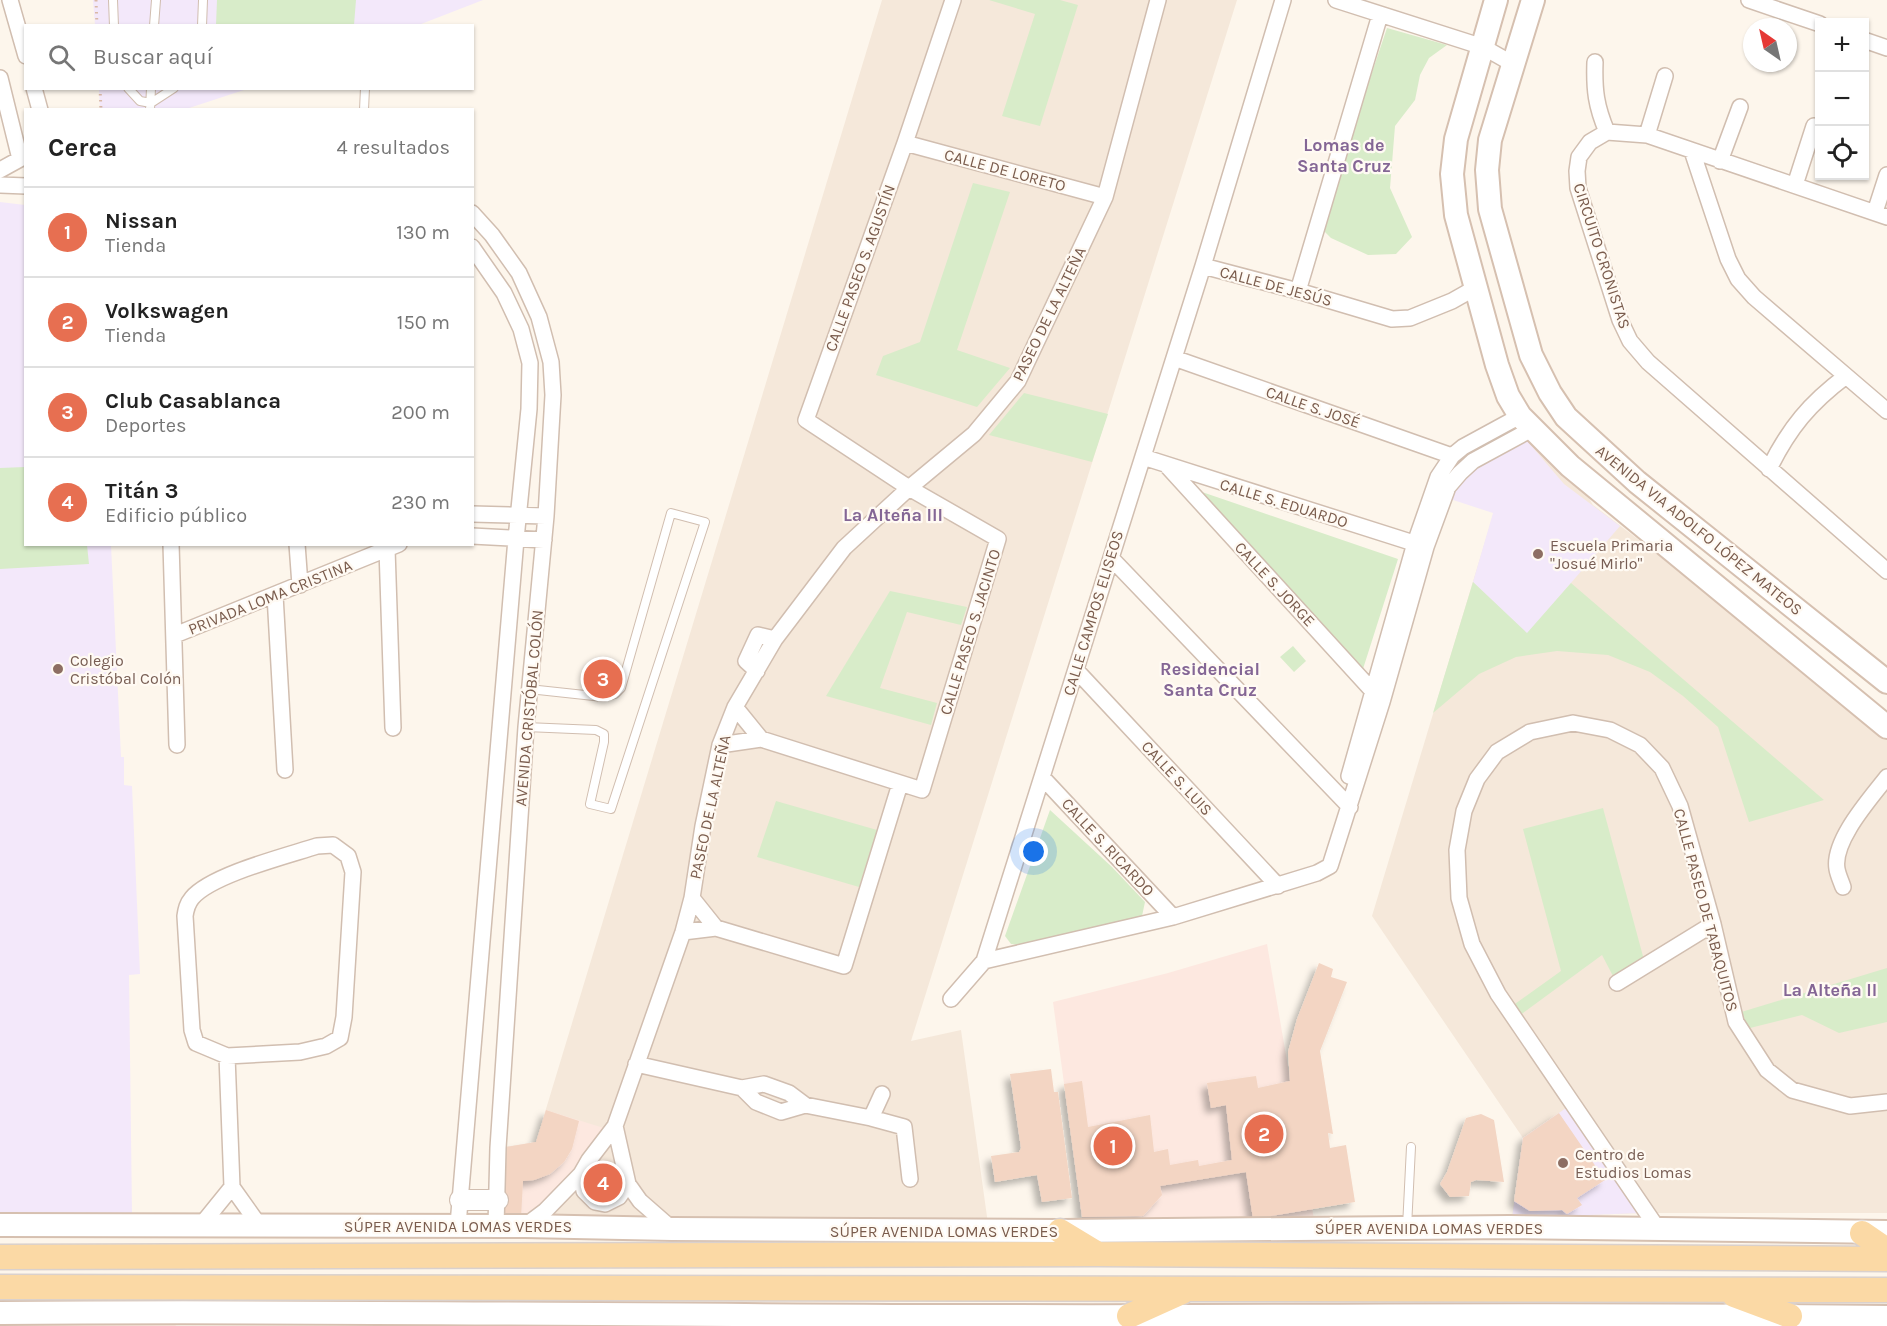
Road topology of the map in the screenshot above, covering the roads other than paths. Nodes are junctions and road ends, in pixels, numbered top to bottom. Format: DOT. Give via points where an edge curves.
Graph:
graph roads {
  1 [pos="10,0"];
  2 [pos="113,0"];
  3 [pos="156,0"];
  4 [pos="203,0"];
  5 [pos="953,0"];
  6 [pos="1158,0"];
  7 [pos="1282,0"];
  8 [pos="1336,0"];
  9 [pos="1496,0"];
  10 [pos="1749,0"];
  11 [pos="1531,5"];
  12 [pos="1380,15"];
  13 [pos="1815,22"];
  14 [pos="114,24"];
  15 [pos="154,24"];
  16 [pos="202,24"];
  17 [pos="1869,42"];
  18 [pos="1483,47"];
  19 [pos="1887,48"];
  20 [pos="24,50"];
  21 [pos="1595,62"];
  22 [pos="1514,64"];
  23 [pos="1665,76"];
  24 [pos="0,78"];
  25 [pos="35,90"];
  26 [pos="130,90"];
  27 [pos="151,90"];
  28 [pos="171,90"];
  29 [pos="365,90"];
  30 [pos="150,106"];
  31 [pos="1740,107"];
  32 [pos="39,108"];
  33 [pos="364,108"];
  34 [pos="1814,126"];
  35 [pos="1607,132"];
  36 [pos="1647,135"];
  37 [pos="905,143"];
  38 [pos="1692,151"];
  39 [pos="23,159"];
  40 [pos="1720,161"];
  41 [pos="0,170"];
  42 [pos="1887,175"];
  43 [pos="0,185"];
  44 [pos="1795,185"];
  45 [pos="24,186"];
  46 [pos="1105,197"];
  47 [pos="474,215"];
  48 [pos="1881,215"];
  49 [pos="474,250"];
  50 [pos="1203,266"];
  51 [pos="1475,288"];
  52 [pos="1298,291"];
  53 [pos="1174,358"];
  54 [pos="1846,376"];
  55 [pos="1887,411"];
  56 [pos="1526,422"];
  57 [pos="1452,456"];
  58 [pos="1143,458"];
  59 [pos="1168,466"];
  60 [pos="1769,469"];
  61 [pos="909,488"];
  62 [pos="474,514"];
  63 [pos="519,515"];
  64 [pos="546,516"];
  65 [pos="474,536"];
  66 [pos="516,539"];
  67 [pos="544,540"];
  68 [pos="1420,545"];
  69 [pos="171,546"];
  70 [pos="297,546"];
  71 [pos="393,547"];
  72 [pos="1111,558"];
  73 [pos="1887,571"];
  74 [pos="300,585"];
  75 [pos="275,595"];
  76 [pos="175,635"];
  77 [pos="1076,670"];
  78 [pos="1887,682"];
  79 [pos="529,689"];
  80 [pos="1378,696"];
  81 [pos="735,707"];
  82 [pos="526,727"];
  83 [pos="1887,727"];
  84 [pos="393,728"];
  85 [pos="761,739"];
  86 [pos="177,745"];
  87 [pos="720,745"];
  88 [pos="285,770"];
  89 [pos="1042,777"];
  90 [pos="1887,777"];
  91 [pos="900,784"];
  92 [pos="1346,803"];
  93 [pos="1278,886"];
  94 [pos="1843,887"];
  95 [pos="692,898"];
  96 [pos="1173,917"];
  97 [pos="1713,924"];
  98 [pos="717,928"];
  99 [pos="683,933"];
  100 [pos="984,961"];
  101 [pos="1617,983"];
  102 [pos="951,999"];
  103 [pos="227,1056"];
  104 [pos="636,1064"];
  105 [pos="882,1094"];
  106 [pos="1887,1103"];
  107 [pos="871,1118"];
  108 [pos="615,1126"];
  109 [pos="1411,1148"];
  110 [pos="581,1174"];
  111 [pos="910,1179"];
  112 [pos="628,1184"];
  113 [pos="232,1187"];
  114 [pos="460,1200"];
  115 [pos="498,1200"];
  116 [pos="202,1224"];
  117 [pos="0,1225"];
  118 [pos="260,1225"];
  119 [pos="458,1225"];
  120 [pos="496,1226"];
  121 [pos="525,1226"];
  122 [pos="1407,1228"];
  123 [pos="672,1229"];
  124 [pos="1658,1229"];
  125 [pos="1060,1231"];
  126 [pos="1887,1232"];
  127 [pos="1862,1233"];
  128 [pos="0,1242"];
  129 [pos="1887,1250"];
  130 [pos="1098,1254"];
  131 [pos="0,1257"];
  132 [pos="57,1257"];
  133 [pos="1887,1259"];
  134 [pos="0,1287"];
  135 [pos="1191,1288"];
  136 [pos="1718,1290"];
  137 [pos="1887,1290"];
  138 [pos="0,1313"];
  139 [pos="1129,1316"];
  140 [pos="1790,1316"];
  141 [pos="1887,1317"];
  142 [pos="234,1319"];
  143 [pos="1421,1320"];
  144 [pos="1003,1321"];
  145 [pos="1032,1321"];
  146 [pos="1308,1321"];
  1 -- 20 [label="street"];
  2 -- 14 [label="lane"];
  3 -- 15 [label="lane"];
  4 -- 16 [label="lane"];
  5 -- 37 [label="street, CALLE PASEO S. AGUSTÍN"];
  6 -- 46 [label="street, PASEO DE LA ALTEÑA"];
  7 -- 50 [label="street, CALLE DE JESÚS"];
  8 -- 12 [label="street"];
  9 -- 18 [label="main road, AVENIDA VIA ADOLFO LÓPEZ MATEOS"];
  10 -- 13 [label="street"];
  11 -- 22 [label="main road, AVENIDA VIA ADOLFO LÓPEZ MATEOS"];
  12 -- 18 [label="street"];
  12 -- 52 [label="street"];
  17 -- 19 [label="street"];
  18 -- 22 [label="street"];
  18 -- 51 [label="main road, AVENIDA VIA ADOLFO LÓPEZ MATEOS" via="1456,139 1452,174 1456,215"];
  21 -- 35 [label="street" via="1595,94"];
  22 -- 78 [label="main road, AVENIDA VIA ADOLFO LÓPEZ MATEOS" via="1490,140 1490,209 1531,355 1550,393 1566,417 1637,483"];
  23 -- 36 [label="street"];
  24 -- 39 [label="street"];
  25 -- 32 [label="street"];
  26 -- 30 [label="lane"];
  27 -- 30 [label="lane"];
  28 -- 30 [label="lane"];
  29 -- 33 [label="lane"];
  31 -- 40 [label="street"];
  34 -- 44 [label="street"];
  35 -- 36 [label="street"];
  35 -- 60 [label="street, CIRCUITO CRONISTAS" via="1590,142 1579,157 1578,188 1630,341 1648,362"];
  36 -- 38 [label="street"];
  37 -- 46 [label="street, CALLE DE LORETO"];
  37 -- 61 [label="street, CALLE PASEO S. AGUSTÍN" via="806,420"];
  38 -- 40 [label="street"];
  38 -- 54 [label="street" via="1738,279"];
  39 -- 41 [label="street"];
  40 -- 44 [label="street"];
  42 -- 48 [label="street"];
  43 -- 45 [label="street"];
  44 -- 48 [label="street"];
  46 -- 61 [label="street, PASEO DE LA ALTEÑA" via="1018,381 974,435"];
  47 -- 64 [label="street, AVENIDA CRISTÓBAL COLÓN" via="519,273 539,317 550,362 553,395"];
  49 -- 63 [label="street, AVENIDA CRISTÓBAL COLÓN" via="504,293 531,363"];
  50 -- 52 [label="street, CALLE DE JESÚS"];
  50 -- 53 [label="street, CALLE CAMPOS ELISEOS"];
  51 -- 52 [label="street, CALLE DE JESÚS" via="1452,302 1410,318 1392,319"];
  51 -- 56 [label="main road, AVENIDA VIA ADOLFO LÓPEZ MATEOS" via="1508,396"];
  53 -- 57 [label="street, CALLE S. JOSÉ"];
  53 -- 58 [label="street, CALLE CAMPOS ELISEOS"];
  54 -- 55 [label="street"];
  54 -- 60 [label="street" via="1821,394 1800,417"];
  56 -- 57 [label="street" via="1463,447"];
  56 -- 68 [label="street" via="1460,473 1448,487"];
  56 -- 83 [label="main road, AVENIDA VIA ADOLFO LÓPEZ MATEOS" via="1610,500"];
  57 -- 68 [label="street" via="1438,477"];
  58 -- 59 [label="street, CALLE S. EDUARDO"];
  58 -- 72 [label="street, CALLE CAMPOS ELISEOS"];
  59 -- 68 [label="street, CALLE S. EDUARDO"];
  59 -- 80 [label="street, CALLE S. JORGE"];
  60 -- 73 [label="street, CIRCUITO CRONISTAS"];
  61 -- 81 [label="street, PASEO DE LA ALTEÑA" via="844,548 775,639"];
  61 -- 91 [label="street, CALLE PASEO S. JACINTO" via="999,539 922,790"];
  62 -- 63 [label="street"];
  63 -- 64 [label="street"];
  63 -- 66 [label="street, AVENIDA CRISTÓBAL COLÓN"];
  64 -- 67 [label="street, AVENIDA CRISTÓBAL COLÓN"];
  65 -- 66 [label="street"];
  66 -- 67 [label="street"];
  66 -- 114 [label="street, AVENIDA CRISTÓBAL COLÓN"];
  67 -- 79 [label="street, AVENIDA CRISTÓBAL COLÓN"];
  68 -- 80 [label="street"];
  69 -- 76 [label="street"];
  70 -- 74 [label="street"];
  71 -- 74 [label="street, PRIVADA LOMA CRISTINA"];
  71 -- 84 [label="street"];
  72 -- 77 [label="street, CALLE CAMPOS ELISEOS"];
  72 -- 92 [label="street"];
  74 -- 75 [label="street, PRIVADA LOMA CRISTINA"];
  75 -- 76 [label="street, PRIVADA LOMA CRISTINA"];
  75 -- 88 [label="street"];
  76 -- 86 [label="street"];
  77 -- 89 [label="street, CALLE CAMPOS ELISEOS"];
  77 -- 93 [label="street, CALLE S. LUIS"];
  79 -- 82 [label="street, AVENIDA CRISTÓBAL COLÓN"];
  79 -- 82 [label="lane" via="603,698 615,694 621,688 671,513 705,522 611,809 590,804 604,734 596,730"];
  80 -- 92 [label="street"];
  81 -- 85 [label="street"];
  81 -- 87 [label="street, PASEO DE LA ALTEÑA"];
  82 -- 115 [label="street, AVENIDA CRISTÓBAL COLÓN" via="498,1148"];
  85 -- 87 [label="street"];
  85 -- 91 [label="street"];
  87 -- 95 [label="street, PASEO DE LA ALTEÑA"];
  89 -- 96 [label="street, CALLE S. RICARDO"];
  89 -- 100 [label="street, CALLE CAMPOS ELISEOS"];
  90 -- 94 [label="street" via="1843,837 1837,852"];
  91 -- 98 [label="street" via="844,966"];
  92 -- 93 [label="street" via="1317,873"];
  93 -- 96 [label="street"];
  95 -- 98 [label="street"];
  95 -- 99 [label="street, PASEO DE LA ALTEÑA"];
  96 -- 100 [label="street"];
  97 -- 101 [label="street"];
  97 -- 106 [label="street, CALLE PASEO DE TABAQUITOS" via="1736,1022 1767,1070 1792,1090 1850,1106"];
  97 -- 124 [label="street, CALLE PASEO DE TABAQUITOS" via="1680,806 1662,768 1640,745 1610,730 1573,723 1530,732 1497,752 1477,779 1464,811 1457,850 1459,898 1472,944 1498,994"];
  98 -- 99 [label="street"];
  99 -- 104 [label="street, PASEO DE LA ALTEÑA"];
  100 -- 102 [label="street, CALLE CAMPOS ELISEOS"];
  103 -- 103 [label="street" via="300,1052 340,1038 353,872 348,856 333,845 317,846 220,878 192,897 187,905 192,1030 196,1043"];
  103 -- 113 [label="street"];
  104 -- 107 [label="street" via="742,1088 764,1084 789,1093 805,1106"];
  104 -- 108 [label="street, PASEO DE LA ALTEÑA"];
  105 -- 107 [label="street"];
  107 -- 111 [label="street" via="904,1127"];
  108 -- 110 [label="street, PASEO DE LA ALTEÑA"];
  108 -- 112 [label="street"];
  109 -- 122 [label="lane"];
  110 -- 112 [label="street" via="584,1191 595,1202 605,1204 620,1197"];
  110 -- 121 [label="street, PASEO DE LA ALTEÑA"];
  112 -- 123 [label="street" via="640,1201"];
  113 -- 116 [label="street"];
  113 -- 118 [label="street"];
  114 -- 115 [label="street"];
  114 -- 119 [label="street, AVENIDA CRISTÓBAL COLÓN"];
  115 -- 120 [label="street, AVENIDA CRISTÓBAL COLÓN"];
  116 -- 117 [label="main road, SÚPER AVENIDA LOMAS VERDES"];
  116 -- 118 [label="main road, SÚPER AVENIDA LOMAS VERDES"];
  118 -- 119 [label="main road, SÚPER AVENIDA LOMAS VERDES"];
  119 -- 120 [label="main road, SÚPER AVENIDA LOMAS VERDES"];
  120 -- 121 [label="main road, SÚPER AVENIDA LOMAS VERDES"];
  121 -- 123 [label="main road, SÚPER AVENIDA LOMAS VERDES"];
  122 -- 124 [label="main road, SÚPER AVENIDA LOMAS VERDES"];
  122 -- 125 [label="main road, SÚPER AVENIDA LOMAS VERDES"];
  123 -- 125 [label="main road, SÚPER AVENIDA LOMAS VERDES"];
  124 -- 127 [label="main road, SÚPER AVENIDA LOMAS VERDES"];
  125 -- 130 [label="main road"];
  126 -- 127 [label="main road, SÚPER AVENIDA LOMAS VERDES"];
  127 -- 129 [label="main road"];
  128 -- 132 [label="main road"];
  130 -- 132 [label="main road, SÚPER AVENIDA LOMAS VERDES"];
  130 -- 133 [label="main road, SÚPER AVENIDA LOMAS VERDES"];
  131 -- 132 [label="main road, SÚPER AVENIDA LOMAS VERDES"];
  134 -- 135 [label="main road"];
  135 -- 136 [label="main road"];
  135 -- 139 [label="main road"];
  136 -- 137 [label="main road"];
  136 -- 140 [label="main road"];
  138 -- 142 [label="main road"];
  139 -- 145 [label="main road"];
  139 -- 146 [label="main road"];
  140 -- 141 [label="main road"];
  140 -- 143 [label="main road"];
  142 -- 144 [label="main road"];
  143 -- 146 [label="main road"];
  144 -- 145 [label="main road"];
}
